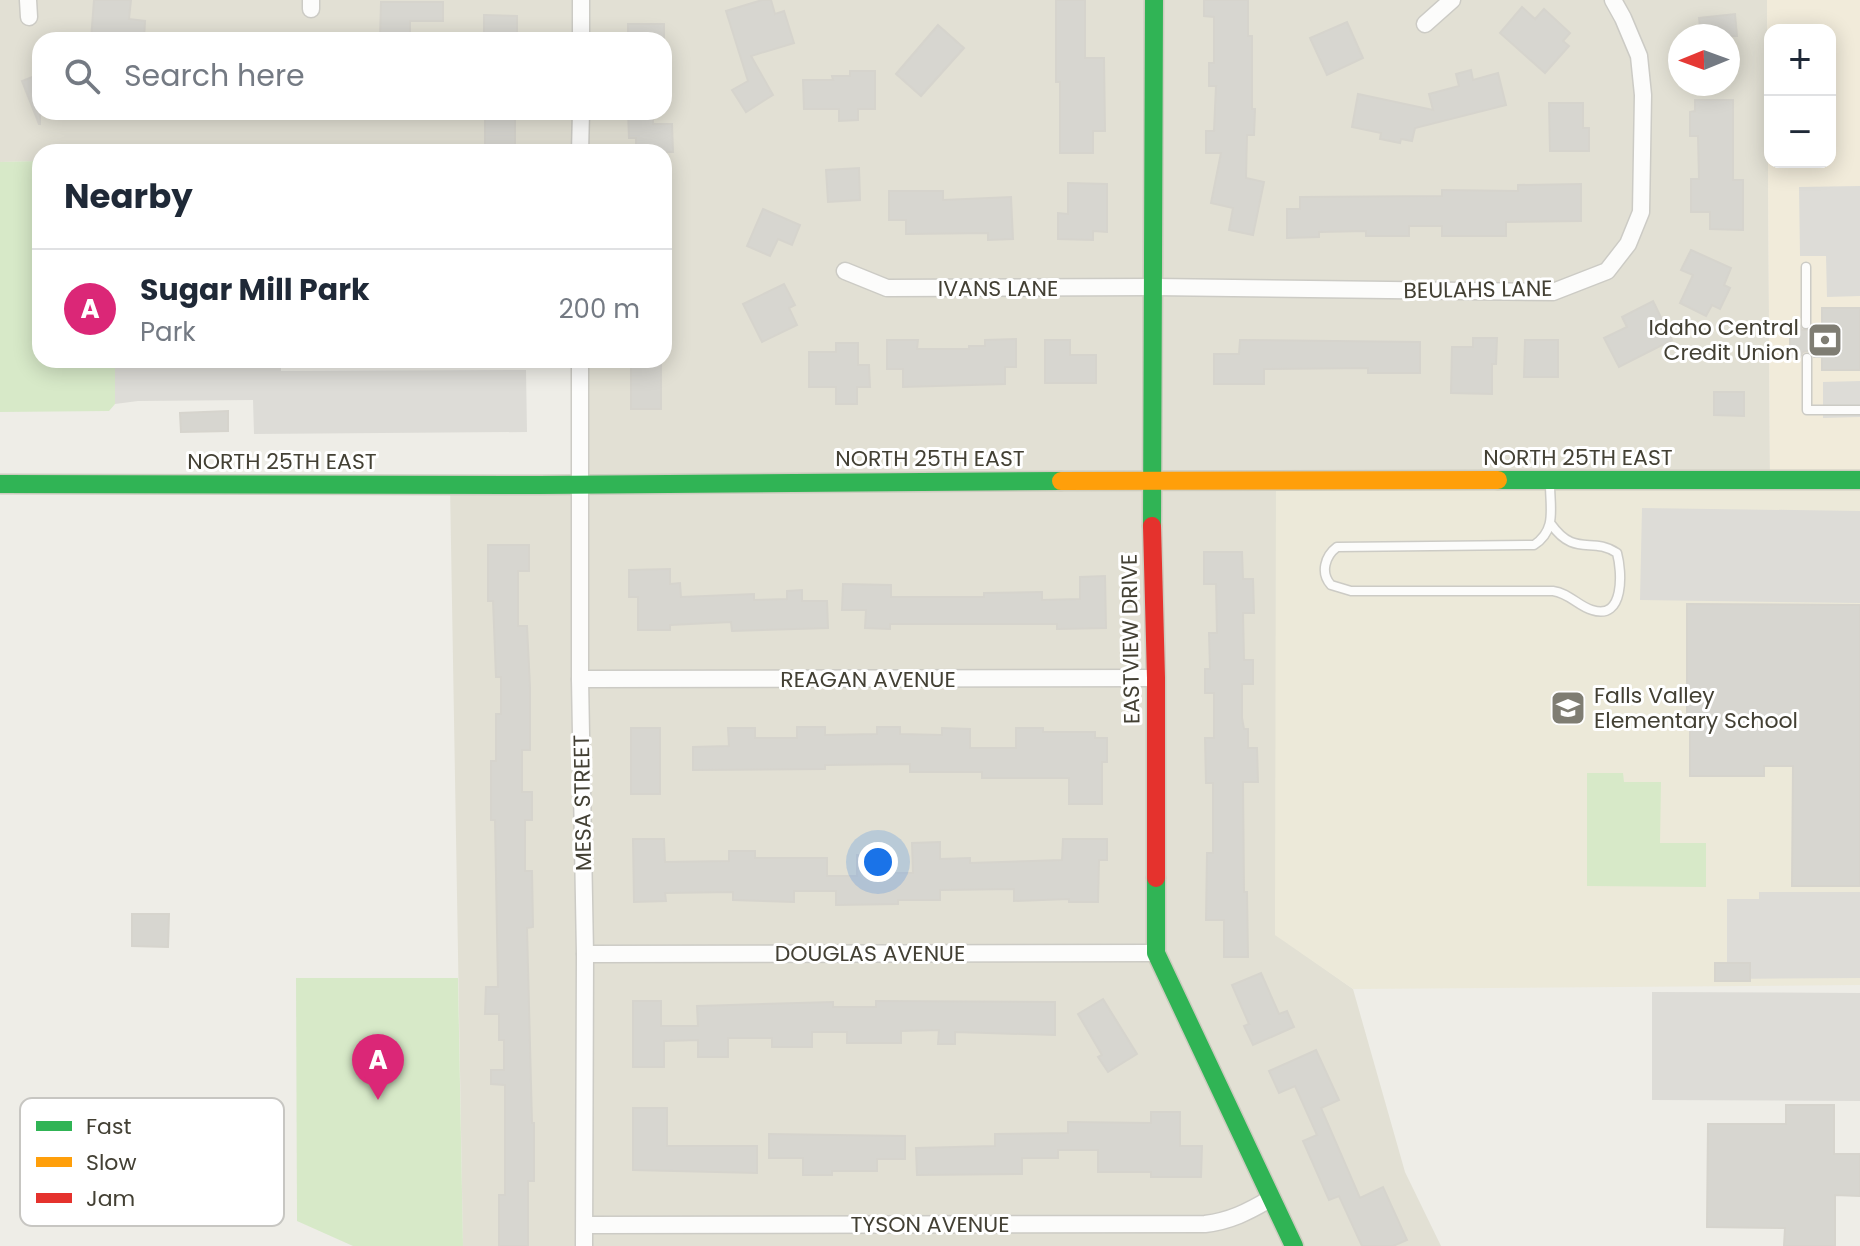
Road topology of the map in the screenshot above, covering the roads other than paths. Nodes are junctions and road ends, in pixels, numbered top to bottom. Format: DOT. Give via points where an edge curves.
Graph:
graph roads {
  1 [pos="581,0"];
  2 [pos="1154,0"];
  3 [pos="1452,0"];
  4 [pos="1613,0"];
  5 [pos="1425,24"];
  6 [pos="581,32"];
  7 [pos="581,120"];
  8 [pos="580,144"];
  9 [pos="1806,267"];
  10 [pos="845,271"];
  11 [pos="1155,287"];
  12 [pos="1806,324"];
  13 [pos="1807,358"];
  14 [pos="580,368"];
  15 [pos="1860,410"];
  16 [pos="1151,480"];
  17 [pos="1860,480"];
  18 [pos="1550,482"];
  19 [pos="0,484"];
  20 [pos="579,485"];
  21 [pos="1551,524"];
  22 [pos="1156,678"];
  23 [pos="580,679"];
  24 [pos="1156,953"];
  25 [pos="585,954"];
  26 [pos="1270,1199"];
  27 [pos="585,1225"];
  28 [pos="584,1246"];
  29 [pos="1294,1246"];
  1 -- 6 [label="street"];
  2 -- 11 [label="main road, EASTVIEW DRIVE"];
  3 -- 5 [label="street"];
  4 -- 11 [label="street, BEULAHS LANE" via="1639,56 1641,212 1628,244 1607,271 1553,292"];
  7 -- 8 [label="street"];
  9 -- 12 [label="lane"];
  10 -- 11 [label="street, IVANS LANE" via="887,288"];
  11 -- 16 [label="main road, EASTVIEW DRIVE"];
  13 -- 15 [label="lane" via="1807,410"];
  14 -- 20 [label="street, MESA STREET"];
  16 -- 18 [label="main road, NORTH 25TH EAST"];
  16 -- 20 [label="main road, NORTH 25TH EAST"];
  16 -- 22 [label="main road, EASTVIEW DRIVE"];
  17 -- 18 [label="main road, NORTH 25TH EAST"];
  18 -- 21 [label="lane"];
  19 -- 20 [label="main road, NORTH 25TH EAST"];
  20 -- 23 [label="street, MESA STREET"];
  21 -- 21 [label="lane" via="1545,538 1519,547 1337,547 1325,563 1325,575 1331,585 1351,591 1553,591 1594,611 1612,607 1619,596 1617,553 1608,547 1572,544"];
  22 -- 23 [label="street, REAGAN AVENUE"];
  22 -- 24 [label="main road, EASTVIEW DRIVE"];
  23 -- 25 [label="street, MESA STREET"];
  24 -- 25 [label="street, DOUGLAS AVENUE"];
  24 -- 26 [label="main road, EASTVIEW DRIVE"];
  25 -- 27 [label="street, MESA STREET"];
  26 -- 27 [label="street, TYSON AVENUE" via="1244,1215 1205,1224"];
  26 -- 29 [label="main road, EASTVIEW DRIVE"];
  27 -- 28 [label="street, MESA STREET"];
}
